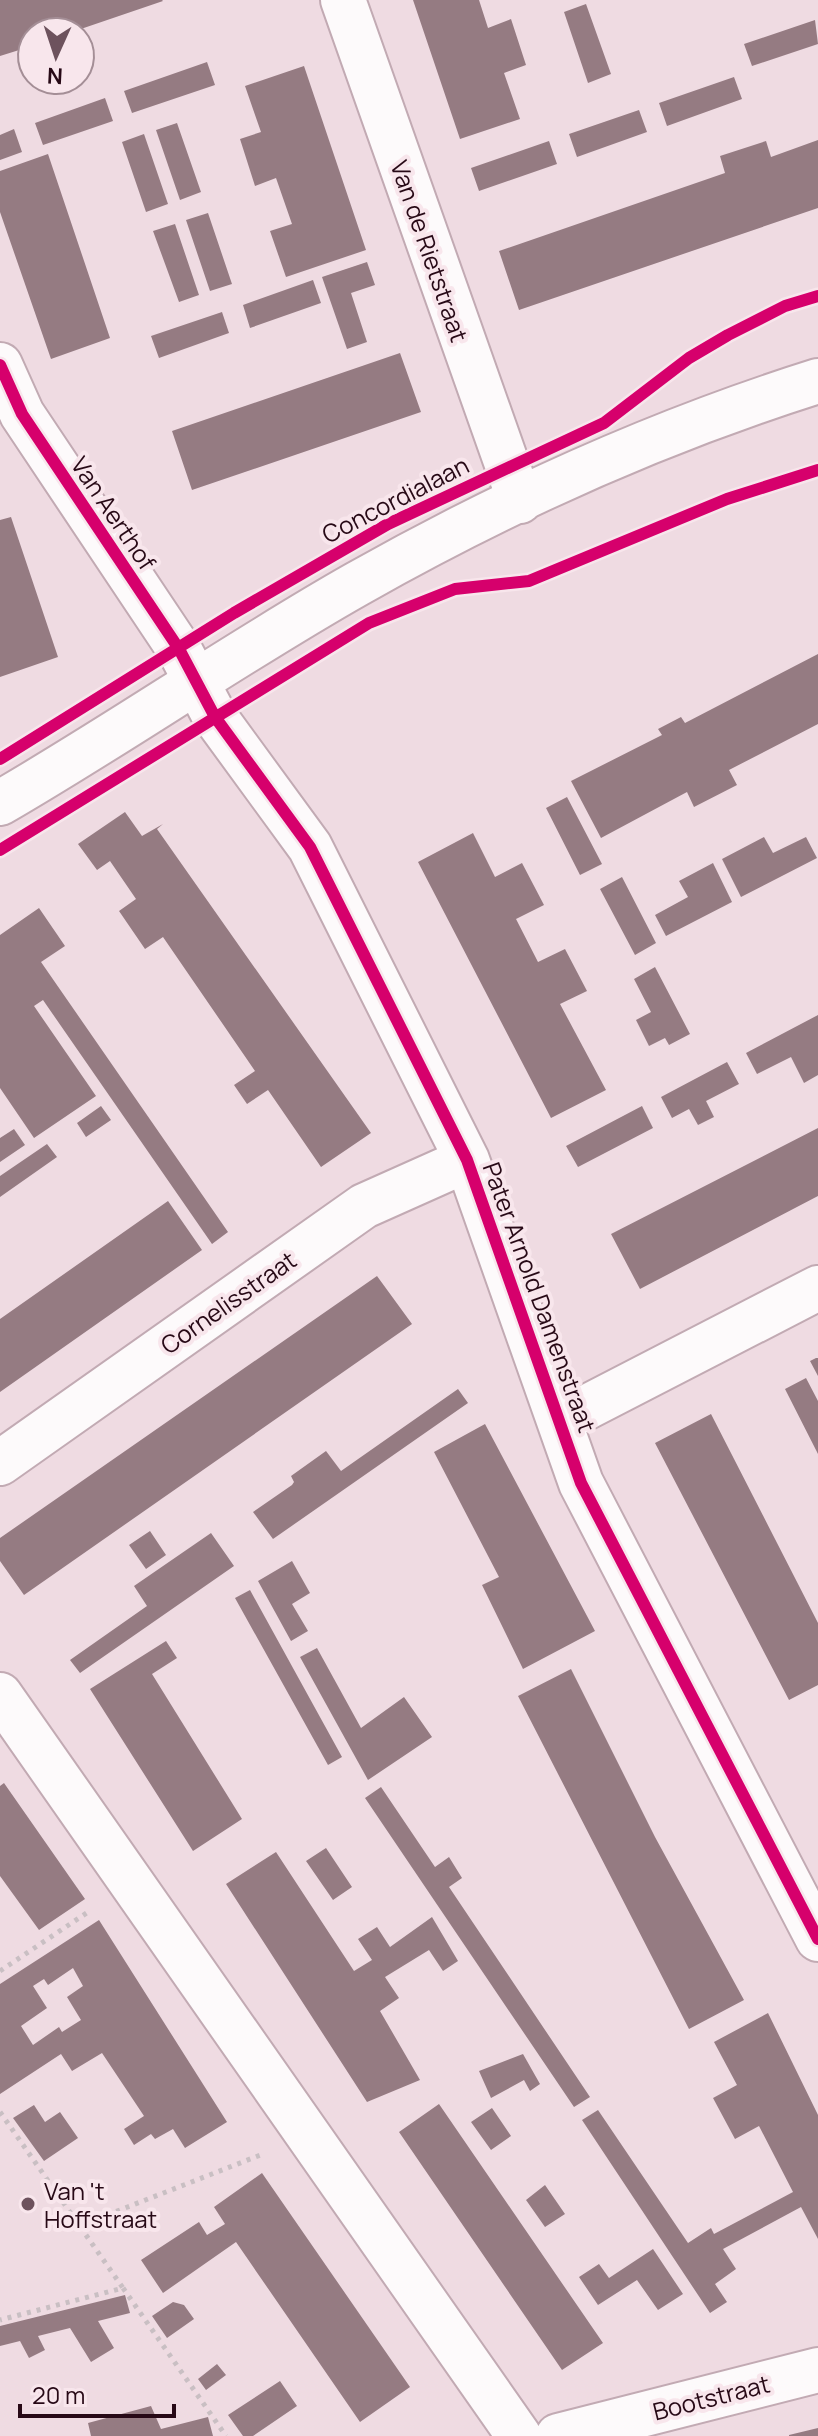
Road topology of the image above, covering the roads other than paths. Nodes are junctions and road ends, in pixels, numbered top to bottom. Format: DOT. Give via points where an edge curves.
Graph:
graph roads {
  1 [pos="343,0"];
  2 [pos="0,365"];
  3 [pos="818,381"];
  4 [pos="520,501"];
  5 [pos="196,682"];
  6 [pos="0,803"];
  7 [pos="467,1160"];
  8 [pos="818,1288"];
  9 [pos="562,1420"];
  10 [pos="0,1463"];
  11 [pos="0,1695"];
  12 [pos="818,1939"];
  13 [pos="818,2370"];
  14 [pos="519,2436"];
  15 [pos="558,2436"];
  1 -- 4 [label="street, Van de Rietstraat"];
  2 -- 5 [label="street, Van Aerthof" via="22,414"];
  3 -- 4 [label="street" via="690,427"];
  4 -- 5 [label="street" via="358,583"];
  5 -- 6 [label="street"];
  5 -- 7 [label="street, Pater Arnold Damenstraat" via="215,717 310,847"];
  7 -- 9 [label="street, Pater Arnold Damenstraat"];
  7 -- 10 [label="street, Cornelisstraat" via="364,1206"];
  8 -- 9 [label="street"];
  9 -- 12 [label="street, Pater Arnold Damenstraat" via="581,1483"];
  11 -- 14 [label="street"];
  13 -- 15 [label="street, Bootstraat"];
}
